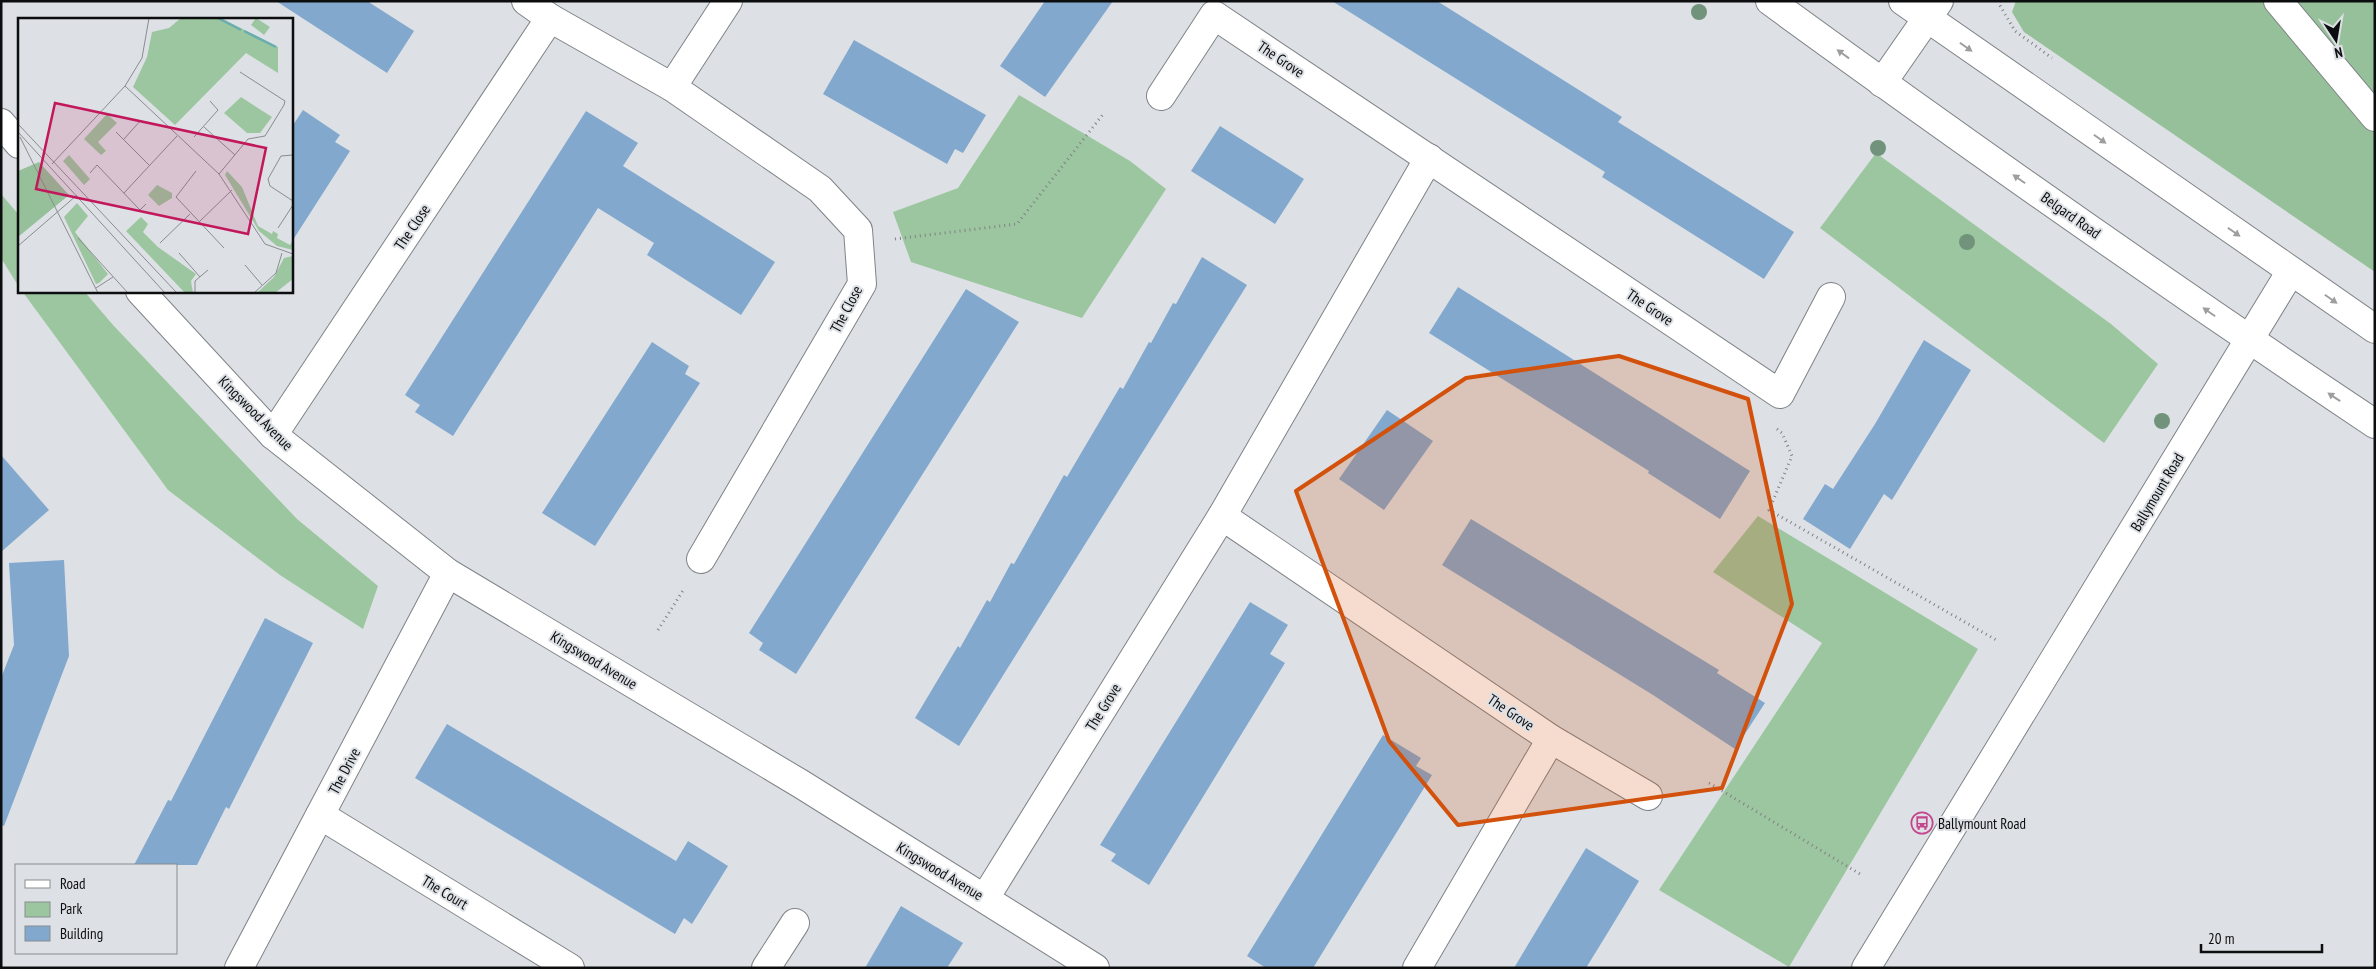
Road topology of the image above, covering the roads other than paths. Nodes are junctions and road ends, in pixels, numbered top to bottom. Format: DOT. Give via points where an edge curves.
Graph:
graph roads {
  1 [pos="526,1"];
  2 [pos="728,1"];
  3 [pos="1770,1"];
  4 [pos="1902,1"];
  5 [pos="2278,1"];
  6 [pos="1932,10"];
  7 [pos="550,18"];
  8 [pos="1882,83"];
  9 [pos="672,87"];
  10 [pos="1161,96"];
  11 [pos="2375,117"];
  12 [pos="1,123"];
  13 [pos="18,143"];
  14 [pos="1429,158"];
  15 [pos="2291,271"];
  16 [pos="141,292"];
  17 [pos="1831,297"];
  18 [pos="2375,329"];
  19 [pos="2249,340"];
  20 [pos="2375,424"];
  21 [pos="273,435"];
  22 [pos="1222,516"];
  23 [pos="701,559"];
  24 [pos="448,574"];
  25 [pos="1551,739"];
  26 [pos="1648,796"];
  27 [pos="320,816"];
  28 [pos="985,898"];
  29 [pos="795,923"];
  30 [pos="239,968"];
  31 [pos="570,968"];
  32 [pos="766,968"];
  33 [pos="1095,968"];
  34 [pos="1417,968"];
  35 [pos="1866,968"];
  1 -- 7 [label="street, The Close"];
  2 -- 9 [label="street"];
  8 -- 3 [label="street, Belgard Road, one-way"];
  4 -- 6 [label="street"];
  5 -- 11 [label="street"];
  6 -- 8 [label="street"];
  6 -- 15 [label="street, one-way"];
  7 -- 9 [label="street, The Close"];
  7 -- 21 [label="street, The Close"];
  19 -- 8 [label="street, Belgard Road, one-way"];
  9 -- 23 [label="street, The Close" via="820,189 858,230 862,284"];
  10 -- 14 [label="street, The Grove" via="1214,15"];
  12 -- 13 [label="street"];
  14 -- 17 [label="street, The Grove" via="1780,394"];
  14 -- 22 [label="street, The Grove"];
  15 -- 18 [label="street, one-way"];
  15 -- 19 [label="street, Ballymount Road"];
  16 -- 21 [label="street, Kingswood Avenue"];
  20 -- 19 [label="street, Belgard Road, one-way"];
  19 -- 35 [label="street, Ballymount Road"];
  21 -- 24 [label="street, Kingswood Avenue"];
  22 -- 25 [label="street, The Grove"];
  22 -- 28 [label="street, The Grove"];
  24 -- 27 [label="street, The Drive"];
  24 -- 28 [label="street, Kingswood Avenue" via="801,784"];
  25 -- 26 [label="street, The Grove"];
  25 -- 34 [label="street, The Grove"];
  27 -- 30 [label="street, The Drive"];
  27 -- 31 [label="street, The Court"];
  28 -- 33 [label="street, Kingswood Avenue"];
  29 -- 32 [label="street"];
}
